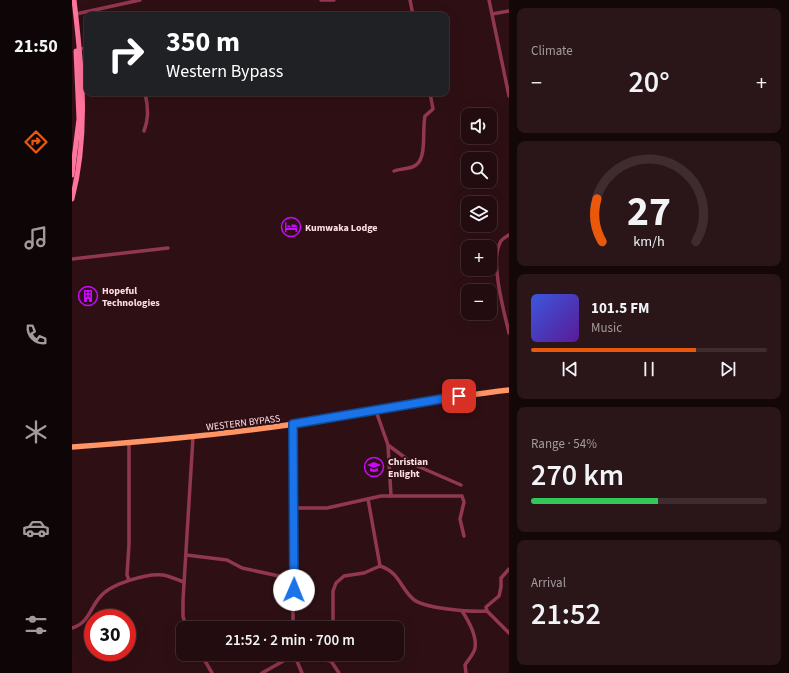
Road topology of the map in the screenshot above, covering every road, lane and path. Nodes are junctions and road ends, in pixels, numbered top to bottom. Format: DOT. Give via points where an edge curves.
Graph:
graph roads {
  1 [pos="74,0"];
  2 [pos="140,0"];
  3 [pos="321,0"];
  4 [pos="334,0"];
  5 [pos="410,0"];
  6 [pos="489,0"];
  7 [pos="509,11"];
  8 [pos="412,12"];
  9 [pos="73,14"];
  10 [pos="492,14"];
  11 [pos="84,48"];
  12 [pos="80,49"];
  13 [pos="75,72"];
  14 [pos="145,96"];
  15 [pos="431,96"];
  16 [pos="509,96"];
  17 [pos="144,131"];
  18 [pos="394,171"];
  19 [pos="72,176"];
  20 [pos="72,199"];
  21 [pos="509,235"];
  22 [pos="168,248"];
  23 [pos="72,259"];
  24 [pos="509,333"];
  25 [pos="509,390"];
  26 [pos="376,411"];
  27 [pos="293,424"];
  28 [pos="193,437"];
  29 [pos="129,443"];
  30 [pos="388,445"];
  31 [pos="72,448"];
  32 [pos="461,485"];
  33 [pos="391,496"];
  34 [pos="368,499"];
  35 [pos="294,508"];
  36 [pos="464,536"];
  37 [pos="186,555"];
  38 [pos="380,566"];
  39 [pos="509,569"];
  40 [pos="129,580"];
  41 [pos="184,582"];
  42 [pos="294,590"];
  43 [pos="462,611"];
  44 [pos="487,611"];
  45 [pos="184,621"];
  46 [pos="293,621"];
  47 [pos="333,621"];
  48 [pos="72,628"];
  49 [pos="509,634"];
  50 [pos="205,661"];
  51 [pos="283,661"];
  52 [pos="298,661"];
  53 [pos="327,661"];
  54 [pos="332,662"];
  55 [pos="212,673"];
  56 [pos="262,673"];
  57 [pos="302,673"];
  58 [pos="339,673"];
  59 [pos="466,673"];
  1 -- 9 [label="main road"];
  2 -- 9 [label="street"];
  3 -- 4 [label="street"];
  5 -- 8 [label="street"];
  6 -- 10 [label="street"];
  7 -- 10 [label="street"];
  9 -- 12 [label="main road"];
  9 -- 13 [label="main road"];
  10 -- 16 [label="street"];
  11 -- 12 [label="street"];
  12 -- 20 [label="main road" via="84,116"];
  13 -- 19 [label="main road" via="79,119"];
  14 -- 17 [label="street" via="147,123"];
  15 -- 18 [label="street" via="433,109 425,116 422,126 422,158 416,166"];
  21 -- 24 [label="street" via="500,242 496,256 500,294"];
  22 -- 23 [label="street"];
  25 -- 26 [label="main road, WESTERN BYPASS"];
  26 -- 27 [label="main road, WESTERN BYPASS"];
  26 -- 30 [label="street"];
  27 -- 28 [label="main road, WESTERN BYPASS"];
  27 -- 35 [label="street"];
  28 -- 29 [label="main road, WESTERN BYPASS"];
  28 -- 37 [label="street"];
  29 -- 31 [label="main road, WESTERN BYPASS"];
  29 -- 40 [label="street"];
  30 -- 32 [label="street" via="415,465"];
  30 -- 33 [label="street"];
  33 -- 34 [label="street"];
  33 -- 36 [label="street" via="462,496 464,502 460,519"];
  34 -- 35 [label="street" via="327,508"];
  34 -- 38 [label="street"];
  35 -- 42 [label="street"];
  37 -- 41 [label="street"];
  37 -- 42 [label="street" via="227,560 242,568 280,576"];
  38 -- 43 [label="street" via="398,577 414,601 423,605"];
  38 -- 47 [label="street" via="364,573 344,576 336,583 333,591"];
  39 -- 44 [label="street" via="501,578 499,596 487,605"];
  40 -- 41 [label="street" via="163,575"];
  40 -- 48 [label="street" via="104,592 92,613 81,624"];
  41 -- 45 [label="street" via="182,611"];
  42 -- 46 [label="street"];
  43 -- 44 [label="street"];
  43 -- 59 [label="street" via="470,625 475,643 475,649 465,665"];
  44 -- 49 [label="street"];
  50 -- 55 [label="street"];
  51 -- 56 [label="street"];
  52 -- 57 [label="street"];
  53 -- 54 [label="street"];
  54 -- 58 [label="street"];
}
